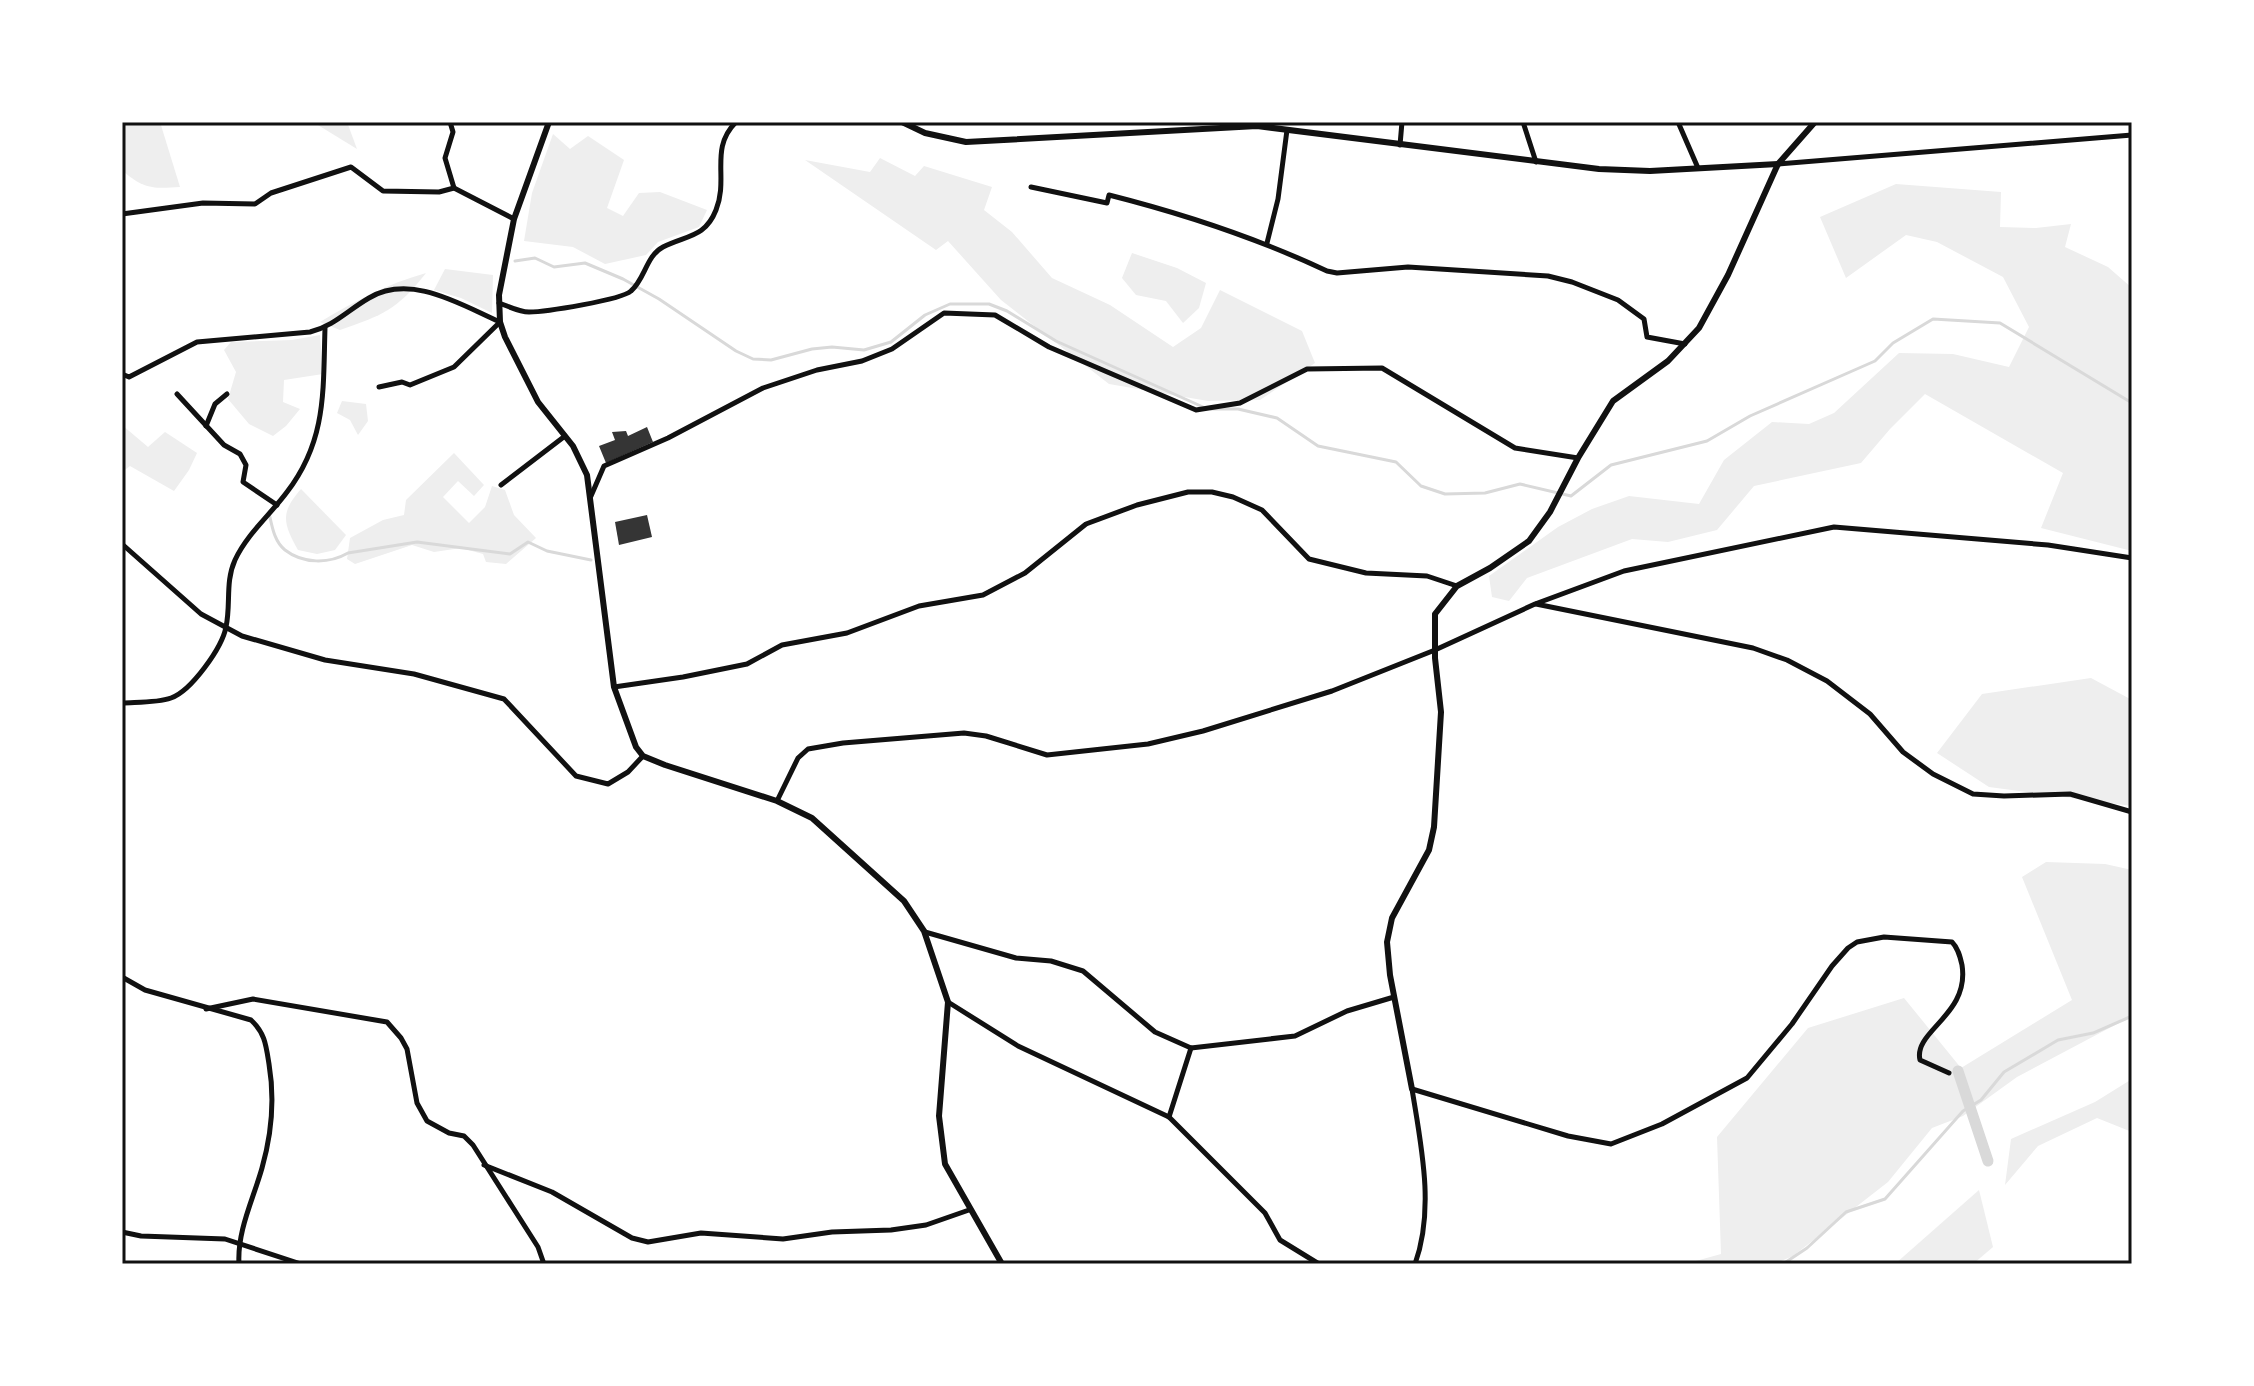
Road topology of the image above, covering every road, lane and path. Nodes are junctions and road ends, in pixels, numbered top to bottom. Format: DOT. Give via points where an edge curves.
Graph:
graph roads {
  1 [pos="450,122"];
  2 [pos="549,122"];
  3 [pos="736,122"];
  4 [pos="902,122"];
  5 [pos="1402,122"];
  6 [pos="1523,122"];
  7 [pos="1678,122"];
  8 [pos="1815,122"];
  9 [pos="1287,130"];
  10 [pos="2132,135"];
  11 [pos="1400,146"];
  12 [pos="1536,163"];
  13 [pos="1778,164"];
  14 [pos="1698,168"];
  15 [pos="1031,187"];
  16 [pos="454,188"];
  17 [pos="122,214"];
  18 [pos="514,219"];
  19 [pos="1267,243"];
  20 [pos="498,303"];
  21 [pos="500,322"];
  22 [pos="325,328"];
  23 [pos="1685,344"];
  24 [pos="122,374"];
  25 [pos="379,387"];
  26 [pos="177,394"];
  27 [pos="227,394"];
  28 [pos="206,426"];
  29 [pos="565,436"];
  30 [pos="1578,458"];
  31 [pos="501,485"];
  32 [pos="590,498"];
  33 [pos="277,505"];
  34 [pos="122,544"];
  35 [pos="2132,558"];
  36 [pos="1457,586"];
  37 [pos="1535,604"];
  38 [pos="226,627"];
  39 [pos="1435,650"];
  40 [pos="614,687"];
  41 [pos="122,703"];
  42 [pos="643,756"];
  43 [pos="777,801"];
  44 [pos="2132,812"];
  45 [pos="924,931"];
  46 [pos="122,977"];
  47 [pos="1394,997"];
  48 [pos="948,1002"];
  49 [pos="206,1009"];
  50 [pos="1191,1048"];
  51 [pos="1949,1073"];
  52 [pos="1412,1089"];
  53 [pos="1169,1117"];
  54 [pos="484,1165"];
  55 [pos="969,1210"];
  56 [pos="122,1232"];
  57 [pos="238,1244"];
  58 [pos="239,1264"];
  59 [pos="301,1264"];
  60 [pos="544,1264"];
  61 [pos="1002,1264"];
  62 [pos="1319,1264"];
  63 [pos="1415,1264"];
  1 -- 16 [label="street" via="453,132 445,158"];
  2 -- 18 [label="street"];
  3 -- 20 [label="street" via="720,146 716,210 703,231 660,248 629,294 526,312"];
  4 -- 9 [label="street" via="966,142 1218,127"];
  5 -- 11 [label="street"];
  6 -- 12 [label="street"];
  7 -- 14 [label="street"];
  8 -- 13 [label="street"];
  9 -- 11 [label="street"];
  9 -- 19 [label="street"];
  10 -- 13 [label="street"];
  11 -- 12 [label="street"];
  12 -- 14 [label="street" via="1650,171"];
  13 -- 14 [label="street"];
  13 -- 23 [label="street" via="1728,275"];
  15 -- 19 [label="street" via="1107,203 1109,195"];
  16 -- 17 [label="street" via="383,191 351,167 271,193 255,204 203,203"];
  16 -- 18 [label="street"];
  18 -- 20 [label="street"];
  19 -- 23 [label="street" via="1337,273 1408,267 1548,276 1618,300 1644,319 1647,337"];
  20 -- 21 [label="street"];
  21 -- 22 [label="street" via="407,288 371,297"];
  21 -- 25 [label="street" via="454,367 410,385"];
  21 -- 29 [label="street" via="538,402"];
  22 -- 24 [label="street" via="197,342 129,377"];
  22 -- 33 [label="street" via="316,442"];
  23 -- 30 [label="street" via="1613,401"];
  26 -- 28 [label="street"];
  27 -- 28 [label="street" via="215,404"];
  28 -- 33 [label="street" via="240,454 246,465 243,482"];
  29 -- 31 [label="street"];
  29 -- 32 [label="street" via="582,461"];
  30 -- 32 [label="street" via="1515,448 1382,368 1307,369 1240,403 1196,410 1049,347 995,315 944,313 892,349 763,388 604,466"];
  30 -- 36 [label="street" via="1529,541"];
  32 -- 40 [label="street"];
  33 -- 38 [label="street" via="235,561"];
  34 -- 38 [label="street" via="201,614"];
  35 -- 37 [label="street" via="2048,545 1834,527 1624,571"];
  36 -- 39 [label="street" via="1435,614"];
  36 -- 40 [label="street" via="1427,576 1366,573 1309,559 1262,510 1233,497 1188,492 1086,524 1025,573 983,595 919,606 847,633 782,645 747,664"];
  37 -- 39 [label="street"];
  37 -- 44 [label="street" via="1753,648 1787,660 1827,681 1870,714 1903,752 1933,774 1973,794 2070,794"];
  38 -- 41 [label="street" via="200,674 172,698"];
  38 -- 42 [label="street" via="325,660 414,674 504,699 576,776 591,781 608,784"];
  39 -- 43 [label="street" via="1332,691 1148,744 1047,755 964,733 808,749"];
  39 -- 47 [label="street" via="1441,712 1434,827 1429,850 1392,918 1387,942"];
  40 -- 42 [label="street"];
  42 -- 43 [label="street"];
  43 -- 45 [label="street" via="812,818 859,859 904,901"];
  45 -- 48 [label="street"];
  45 -- 50 [label="street" via="1083,971 1155,1032"];
  46 -- 49 [label="street"];
  47 -- 50 [label="street" via="1347,1011 1295,1036"];
  47 -- 52 [label="street"];
  48 -- 53 [label="street" via="1018,1046"];
  48 -- 55 [label="street" via="939,1116 942,1148"];
  49 -- 54 [label="street" via="253,999 387,1022 407,1049 417,1103 427,1121 464,1136"];
  49 -- 57 [label="street" via="251,1020 263,1031 270,1069 274,1118"];
  50 -- 53 [label="street"];
  51 -- 52 [label="street" via="1925,1064 1919,1051 1961,990 1956,945 1870,937 1848,948 1832,966 1747,1078 1662,1124 1611,1144"];
  52 -- 63 [label="street" via="1422,1148 1425,1222"];
  53 -- 62 [label="street" via="1265,1213 1280,1240"];
  54 -- 55 [label="street" via="552,1192 648,1242 701,1233 783,1239 891,1230"];
  54 -- 60 [label="street"];
  55 -- 61 [label="street"];
  56 -- 57 [label="street"];
  57 -- 58 [label="street"];
  57 -- 59 [label="street"];
}
